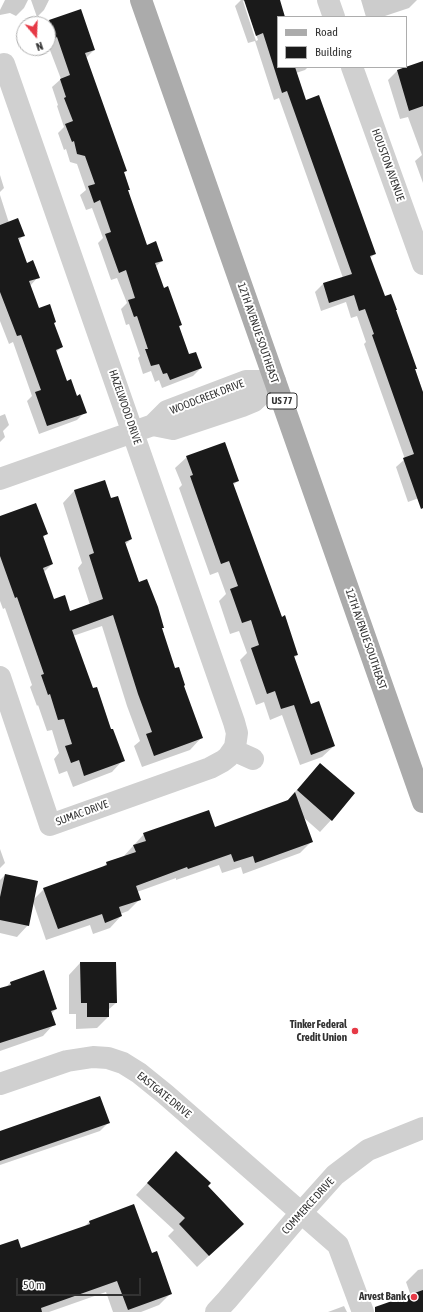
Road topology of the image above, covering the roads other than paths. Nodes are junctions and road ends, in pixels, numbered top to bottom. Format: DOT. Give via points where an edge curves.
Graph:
graph roads {
  1 [pos="141,0"];
  2 [pos="328,0"];
  3 [pos="334,16"];
  4 [pos="2,65"];
  5 [pos="352,68"];
  6 [pos="423,264"];
  7 [pos="275,381"];
  8 [pos="143,429"];
  9 [pos="0,479"];
  10 [pos="0,678"];
  11 [pos="233,750"];
  12 [pos="253,759"];
  13 [pos="423,802"];
  14 [pos="0,1084"];
  15 [pos="423,1128"];
  16 [pos="301,1213"];
  17 [pos="216,1312"];
  18 [pos="363,1312"];
  1 -- 7 [label="main road, 12TH AVENUE SOUTHEAST / US 77"];
  2 -- 3 [label="street"];
  4 -- 8 [label="street, HAZELWOOD DRIVE"];
  5 -- 6 [label="street, HOUSTON AVENUE"];
  7 -- 8 [label="street, WOODCREEK DRIVE" via="246,381 167,411"];
  7 -- 13 [label="main road, 12TH AVENUE SOUTHEAST / US 77"];
  8 -- 9 [label="street, WOODCREEK DRIVE"];
  8 -- 11 [label="street, HAZELWOOD DRIVE" via="234,722 237,741"];
  10 -- 11 [label="street, SUMAC DRIVE" via="50,825 210,768 223,762"];
  11 -- 12 [label="street"];
  14 -- 16 [label="street, EASTGATE DRIVE" via="93,1056 122,1063 165,1094"];
  15 -- 16 [label="street, COMMERCE DRIVE" via="368,1150 335,1175"];
  16 -- 17 [label="street, COMMERCE DRIVE"];
  16 -- 18 [label="street, EASTGATE DRIVE" via="338,1245"];
}
